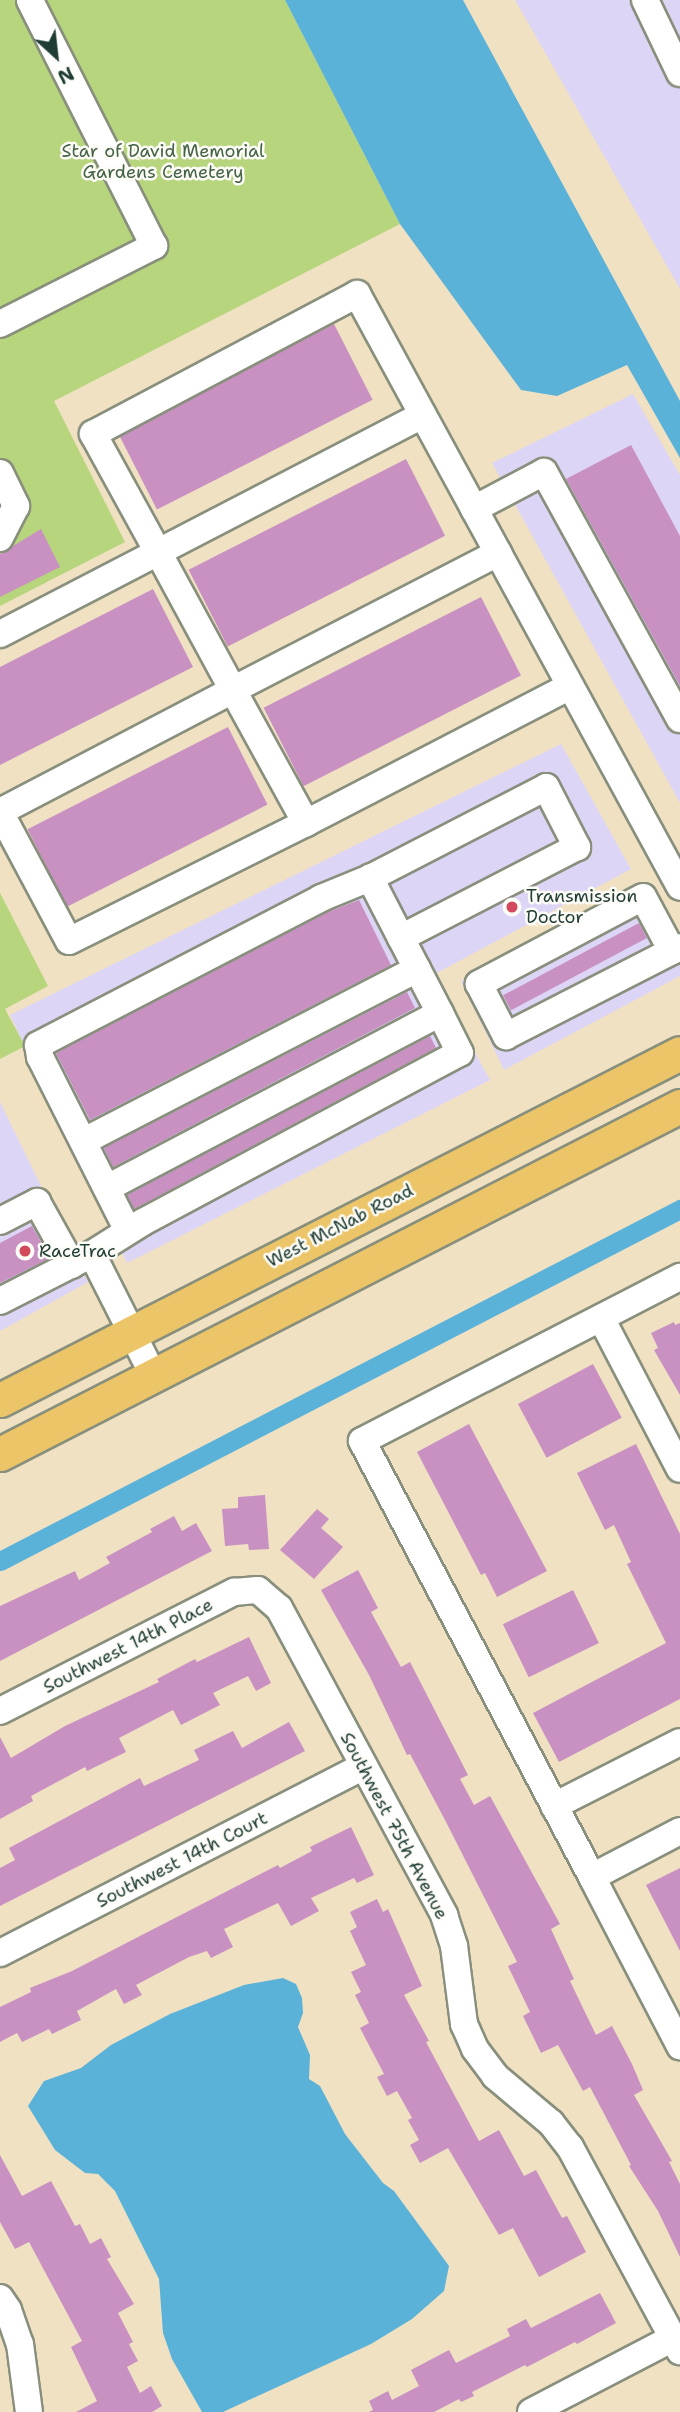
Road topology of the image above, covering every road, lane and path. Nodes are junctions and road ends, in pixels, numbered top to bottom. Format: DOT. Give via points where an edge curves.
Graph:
graph roads {
  1 [pos="30,0"];
  2 [pos="645,0"];
  3 [pos="680,73"];
  4 [pos="0,324"];
  5 [pos="423,415"];
  6 [pos="0,473"];
  7 [pos="474,509"];
  8 [pos="0,538"];
  9 [pos="158,552"];
  10 [pos="498,553"];
  11 [pos="0,634"];
  12 [pos="570,686"];
  13 [pos="233,690"];
  14 [pos="680,719"];
  15 [pos="306,823"];
  16 [pos="370,878"];
  17 [pos="680,887"];
  18 [pos="401,938"];
  19 [pos="676,949"];
  20 [pos="417,969"];
  21 [pos="440,1013"];
  22 [pos="680,1053"];
  23 [pos="680,1106"];
  24 [pos="83,1141"];
  25 [pos="107,1188"];
  26 [pos="0,1221"];
  27 [pos="128,1231"];
  28 [pos="82,1259"];
  29 [pos="680,1277"];
  30 [pos="0,1301"];
  31 [pos="601,1318"];
  32 [pos="134,1332"];
  33 [pos="153,1375"];
  34 [pos="0,1400"];
  35 [pos="0,1454"];
  36 [pos="680,1469"];
  37 [pos="258,1590"];
  38 [pos="0,1710"];
  39 [pos="680,1742"];
  40 [pos="364,1766"];
  41 [pos="554,1806"];
  42 [pos="680,1831"];
  43 [pos="592,1877"];
  44 [pos="0,1954"];
  45 [pos="680,2046"];
  46 [pos="0,2298"];
  47 [pos="677,2345"];
  48 [pos="29,2412"];
  49 [pos="531,2412"];
  1 -- 4 [label="street" via="154,246"];
  2 -- 3 [label="street"];
  5 -- 7 [label="street"];
  5 -- 9 [label="street"];
  5 -- 9 [label="street" via="357,294 93,434"];
  6 -- 8 [label="street" via="16,506"];
  7 -- 10 [label="street"];
  7 -- 14 [label="street" via="544,472"];
  9 -- 11 [label="street"];
  9 -- 13 [label="street"];
  10 -- 12 [label="street"];
  10 -- 13 [label="street"];
  12 -- 15 [label="street"];
  12 -- 17 [label="street"];
  13 -- 15 [label="street"];
  13 -- 15 [label="street" via="0,812 69,941"];
  16 -- 18 [label="street"];
  16 -- 18 [label="street" via="546,787 577,847"];
  16 -- 24 [label="street" via="321,898 38,1045"];
  18 -- 20 [label="street"];
  19 -- 19 [label="street" via="506,1036 479,984 643,897"];
  20 -- 21 [label="street"];
  20 -- 24 [label="street"];
  21 -- 25 [label="street"];
  21 -- 27 [label="street" via="460,1053"];
  22 -- 32 [label="main road, West McNab Road"];
  23 -- 33 [label="main road"];
  24 -- 25 [label="street"];
  25 -- 27 [label="street"];
  26 -- 28 [label="street" via="37,1202"];
  27 -- 28 [label="street"];
  28 -- 30 [label="street"];
  28 -- 32 [label="street"];
  29 -- 31 [label="street"];
  31 -- 36 [label="street"];
  31 -- 41 [label="street" via="362,1441"];
  32 -- 33 [label="street"];
  32 -- 34 [label="main road, West McNab Road"];
  33 -- 35 [label="main road"];
  37 -- 38 [label="street, Southwest 14th Place" via="234,1592"];
  37 -- 40 [label="street, Southwest 75th Avenue" via="279,1608"];
  39 -- 41 [label="street"];
  40 -- 44 [label="street, Southwest 14th Court"];
  40 -- 47 [label="street, Southwest 75th Avenue" via="444,1915 454,1946 464,2024 475,2049 495,2076 551,2123 570,2147"];
  41 -- 43 [label="street"];
  42 -- 43 [label="street"];
  43 -- 45 [label="street"];
  46 -- 48 [label="street" via="20,2344"];
  47 -- 49 [label="street"];
}
